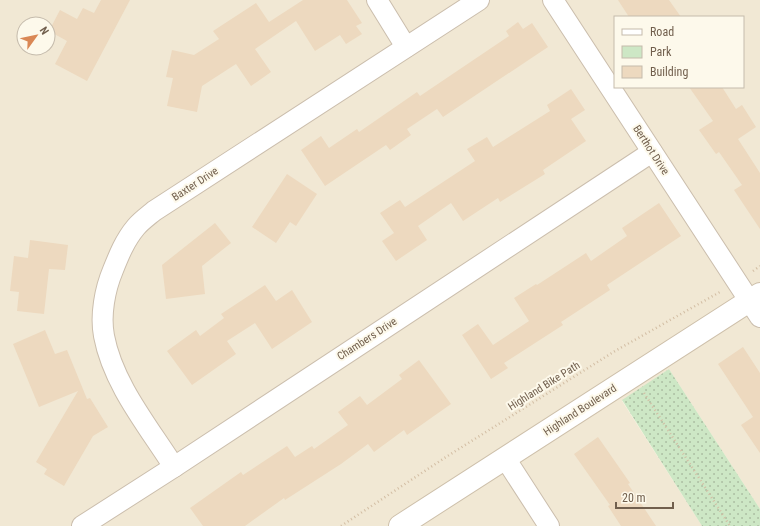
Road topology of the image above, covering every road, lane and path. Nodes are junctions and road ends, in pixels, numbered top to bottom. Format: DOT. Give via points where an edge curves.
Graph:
graph roads {
  1 [pos="377,0"];
  2 [pos="479,0"];
  3 [pos="553,0"];
  4 [pos="406,46"];
  5 [pos="652,152"];
  6 [pos="760,266"];
  7 [pos="737,282"];
  8 [pos="756,304"];
  9 [pos="632,376"];
  10 [pos="505,458"];
  11 [pos="174,467"];
  12 [pos="82,526"];
  13 [pos="341,526"];
  14 [pos="400,526"];
  15 [pos="550,526"];
  16 [pos="730,526"];
  1 -- 4 [label="street"];
  2 -- 4 [label="street, Baxter Drive"];
  3 -- 5 [label="street, Berthot Drive"];
  4 -- 11 [label="street, Baxter Drive" via="154,211 136,227 121,250 108,282 103,312 103,335 111,362 126,394"];
  5 -- 7 [label="street, Berthot Drive"];
  5 -- 11 [label="street, Chambers Drive"];
  6 -- 7 [label="path, Highland Bike Path"];
  7 -- 8 [label="street, Berthot Drive"];
  7 -- 13 [label="path, Highland Bike Path" via="615,350"];
  8 -- 9 [label="main road, Highland Boulevard"];
  9 -- 10 [label="main road, Highland Boulevard"];
  9 -- 16 [label="path"];
  10 -- 14 [label="main road, Highland Boulevard"];
  10 -- 15 [label="street"];
  11 -- 12 [label="street, Chambers Drive"];
}
